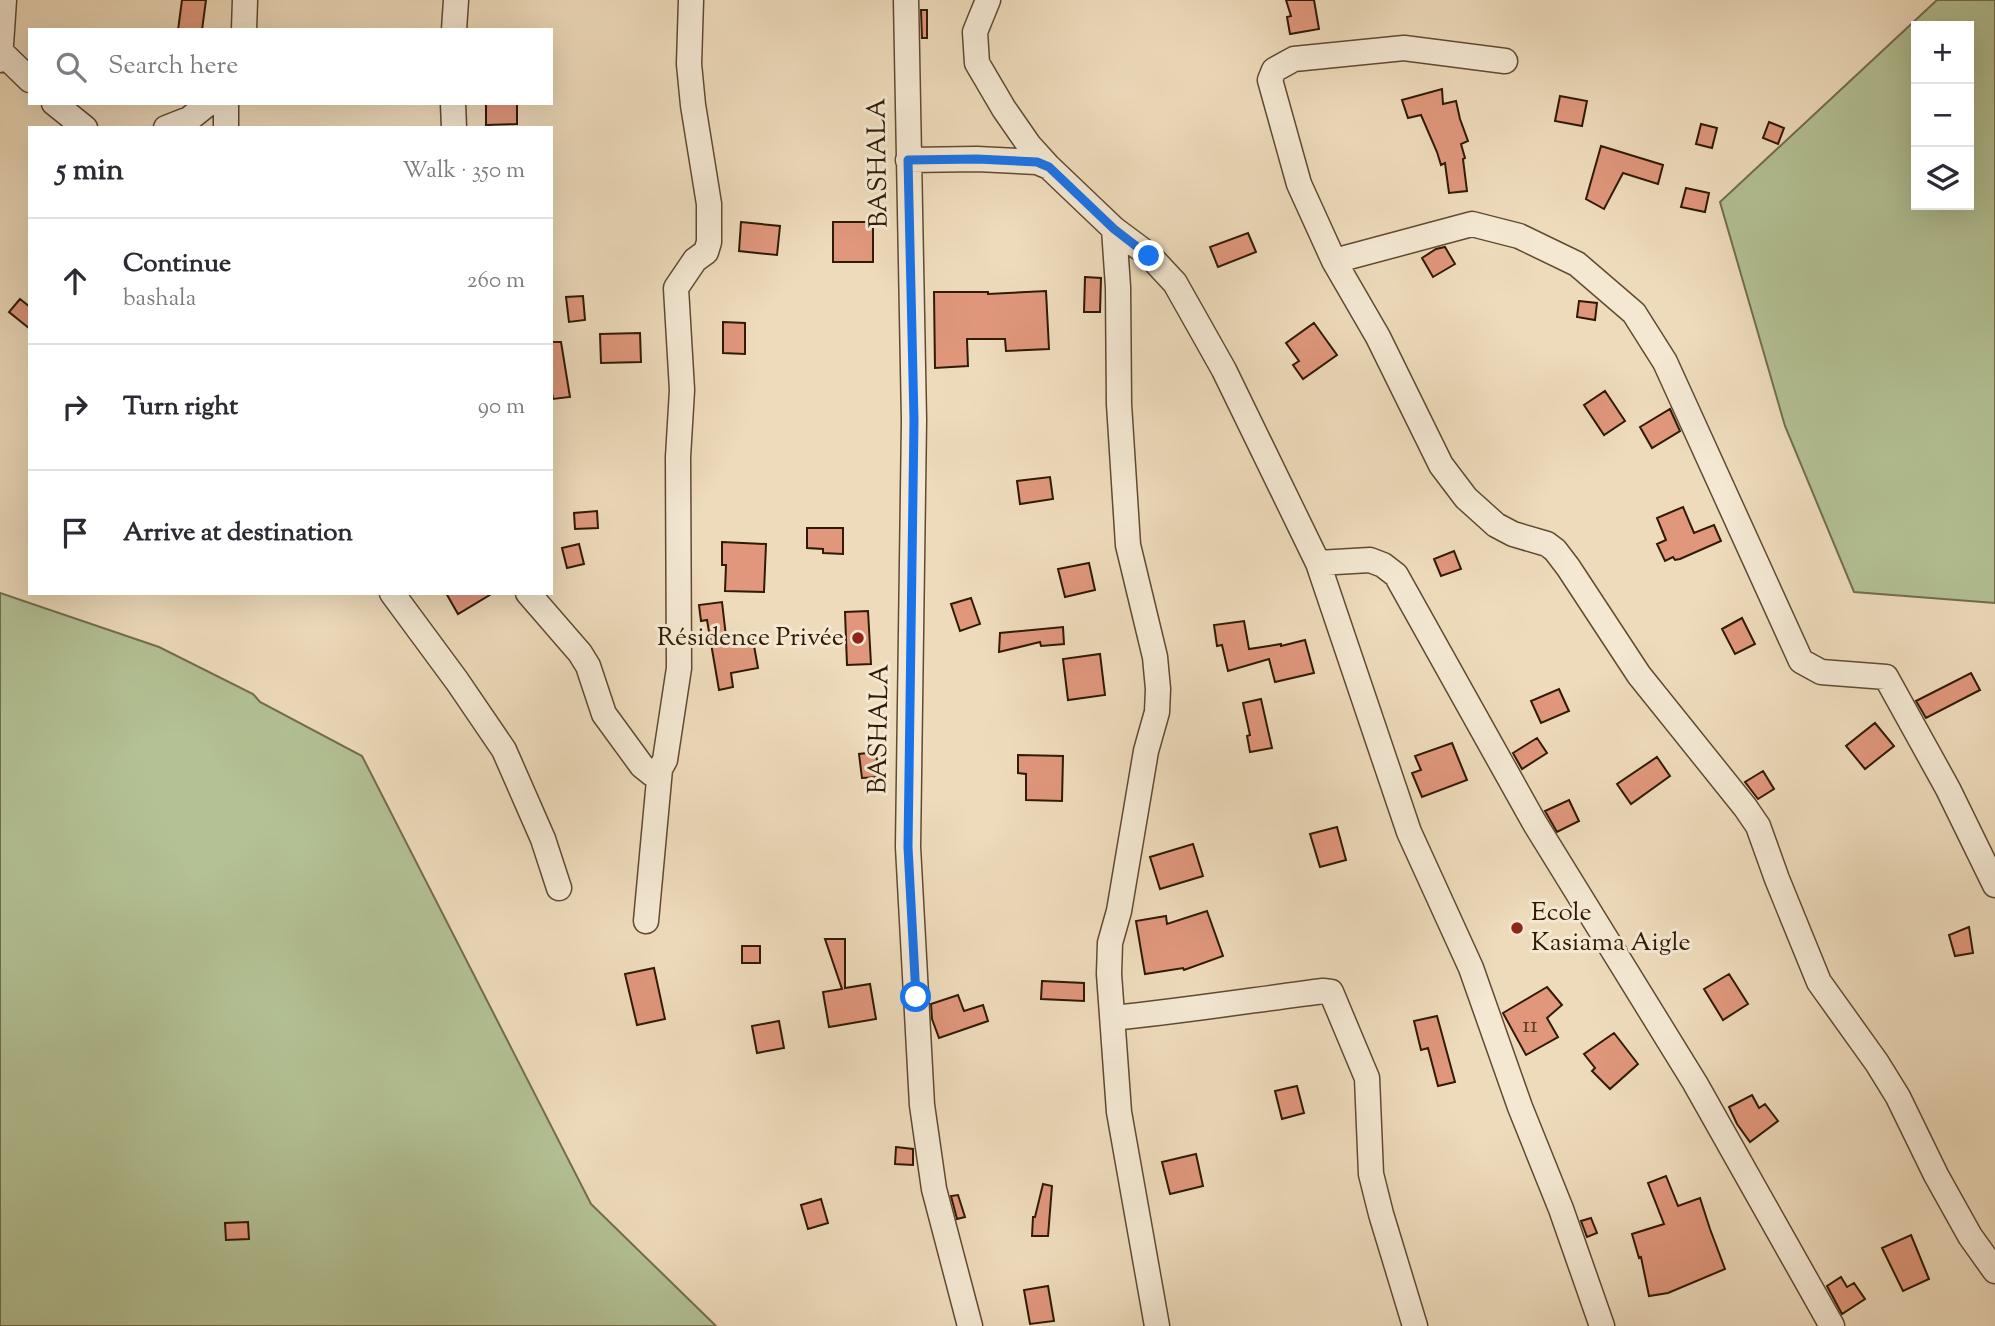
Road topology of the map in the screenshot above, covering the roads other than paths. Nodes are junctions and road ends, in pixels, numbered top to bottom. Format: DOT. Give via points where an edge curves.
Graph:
graph roads {
  1 [pos="4,0"];
  2 [pos="245,0"];
  3 [pos="456,0"];
  4 [pos="691,0"];
  5 [pos="906,0"];
  6 [pos="988,0"];
  7 [pos="244,28"];
  8 [pos="454,28"];
  9 [pos="0,51"];
  10 [pos="0,60"];
  11 [pos="1505,61"];
  12 [pos="28,78"];
  13 [pos="56,105"];
  14 [pos="206,105"];
  15 [pos="226,105"];
  16 [pos="453,105"];
  17 [pos="83,126"];
  18 [pos="171,126"];
  19 [pos="226,126"];
  20 [pos="454,126"];
  21 [pos="908,160"];
  22 [pos="1049,167"];
  23 [pos="1114,229"];
  24 [pos="1334,261"];
  25 [pos="1318,562"];
  26 [pos="393,595"];
  27 [pos="530,595"];
  28 [pos="660,769"];
  29 [pos="1995,885"];
  30 [pos="559,888"];
  31 [pos="646,921"];
  32 [pos="1113,1018"];
  33 [pos="1995,1271"];
  34 [pos="970,1326"];
  35 [pos="1157,1326"];
  36 [pos="1415,1326"];
  37 [pos="1602,1326"];
  38 [pos="1832,1326"];
  1 -- 9 [label="street"];
  2 -- 7 [label="street"];
  3 -- 8 [label="street"];
  4 -- 28 [label="street" via="689,64 709,204 709,242 676,288 682,390 677,561 680,654"];
  5 -- 21 [label="street, BASHALA"];
  6 -- 22 [label="street" via="975,32 978,63 1004,109"];
  9 -- 10 [label="street"];
  9 -- 12 [label="street"];
  11 -- 24 [label="street" via="1404,48 1294,59 1274,69 1270,80 1299,184"];
  13 -- 17 [label="street"];
  14 -- 18 [label="street"];
  15 -- 19 [label="street"];
  16 -- 20 [label="street"];
  21 -- 22 [label="street" via="977,159 1037,162"];
  21 -- 34 [label="street, BASHALA" via="914,420 908,860 924,1117 934,1189"];
  22 -- 23 [label="street"];
  23 -- 25 [label="street" via="1175,283 1224,370"];
  23 -- 32 [label="street" via="1128,545 1155,657 1158,689 1110,943"];
  24 -- 29 [label="street" via="1472,224 1520,236 1577,264 1634,313 1665,362 1801,661 1821,672 1886,677"];
  24 -- 33 [label="street" via="1451,480 1496,525 1555,550 1639,675 1745,807 1758,827 1819,982 1877,1063 1970,1236"];
  25 -- 37 [label="street" via="1409,832 1471,968"];
  25 -- 38 [label="street" via="1370,559 1396,575 1534,822 1695,1083"];
  26 -- 30 [label="street" via="504,750"];
  27 -- 28 [label="street" via="580,653 604,714 642,766 652,774"];
  28 -- 31 [label="street"];
  32 -- 35 [label="street" via="1119,1112"];
  32 -- 36 [label="street" via="1331,992 1367,1078 1371,1174"];
}
